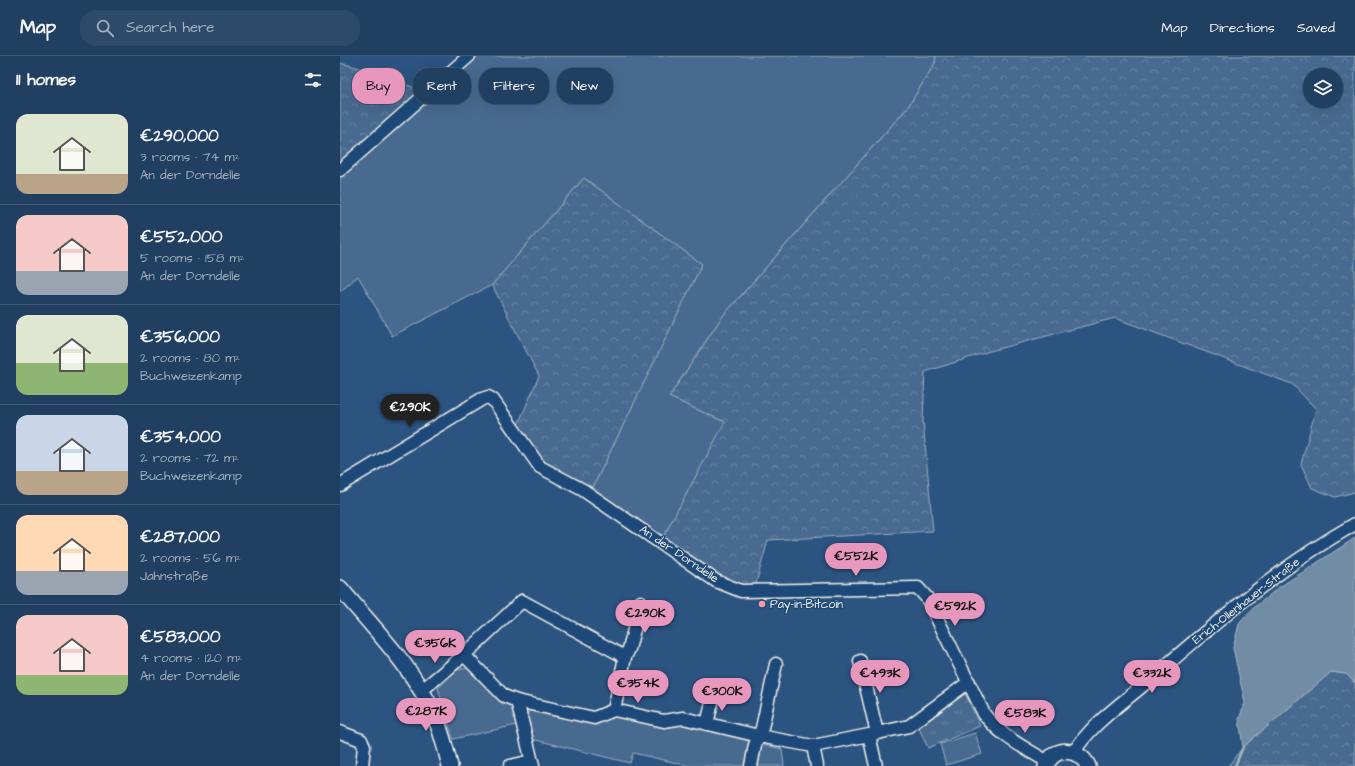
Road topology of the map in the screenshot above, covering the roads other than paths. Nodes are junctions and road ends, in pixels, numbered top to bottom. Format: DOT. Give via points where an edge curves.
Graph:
graph roads {
  1 [pos="469,56"];
  2 [pos="340,170"];
  3 [pos="340,485"];
  4 [pos="1355,524"];
  5 [pos="340,588"];
  6 [pos="641,602"];
  7 [pos="464,656"];
  8 [pos="625,657"];
  9 [pos="860,661"];
  10 [pos="776,664"];
  11 [pos="970,682"];
  12 [pos="421,691"];
  13 [pos="714,694"];
  14 [pos="517,701"];
  15 [pos="614,710"];
  16 [pos="707,724"];
  17 [pos="340,732"];
  18 [pos="873,734"];
  19 [pos="759,736"];
  20 [pos="813,746"];
  21 [pos="1074,752"];
  22 [pos="533,763"];
  23 [pos="1047,764"];
  24 [pos="362,766"];
  25 [pos="450,766"];
  26 [pos="510,766"];
  27 [pos="751,766"];
  28 [pos="817,766"];
  29 [pos="876,766"];
  30 [pos="1088,766"];
  1 -- 2 [label="street"];
  3 -- 11 [label="street, An der Dorndelle" via="488,397 493,400 540,467 583,490 716,581 741,591 918,588 926,598"];
  4 -- 21 [label="street, Erich-Ollenhauer-Straße" via="1291,565 1214,623 1101,721 1081,740"];
  5 -- 12 [label="main road" via="402,662"];
  6 -- 8 [label="street"];
  7 -- 8 [label="street" via="522,601"];
  7 -- 12 [label="street"];
  7 -- 14 [label="street" via="504,696"];
  8 -- 15 [label="street"];
  9 -- 18 [label="street"];
  10 -- 19 [label="street"];
  11 -- 18 [label="street" via="917,721 901,728"];
  11 -- 23 [label="street, An der Dorndelle" via="984,714 991,723 1001,733"];
  12 -- 25 [label="main road" via="436,720"];
  13 -- 16 [label="street"];
  14 -- 15 [label="street" via="594,718"];
  14 -- 22 [label="street"];
  15 -- 16 [label="street" via="664,722 683,718"];
  16 -- 19 [label="street"];
  17 -- 24 [label="street" via="361,740 364,746"];
  18 -- 20 [label="street"];
  18 -- 29 [label="street"];
  19 -- 20 [label="street"];
  19 -- 27 [label="street"];
  20 -- 28 [label="street"];
  21 -- 23 [label="main road" via="1059,752 1052,756"];
  21 -- 30 [label="main road" via="1085,760"];
  22 -- 26 [label="street"];
}
